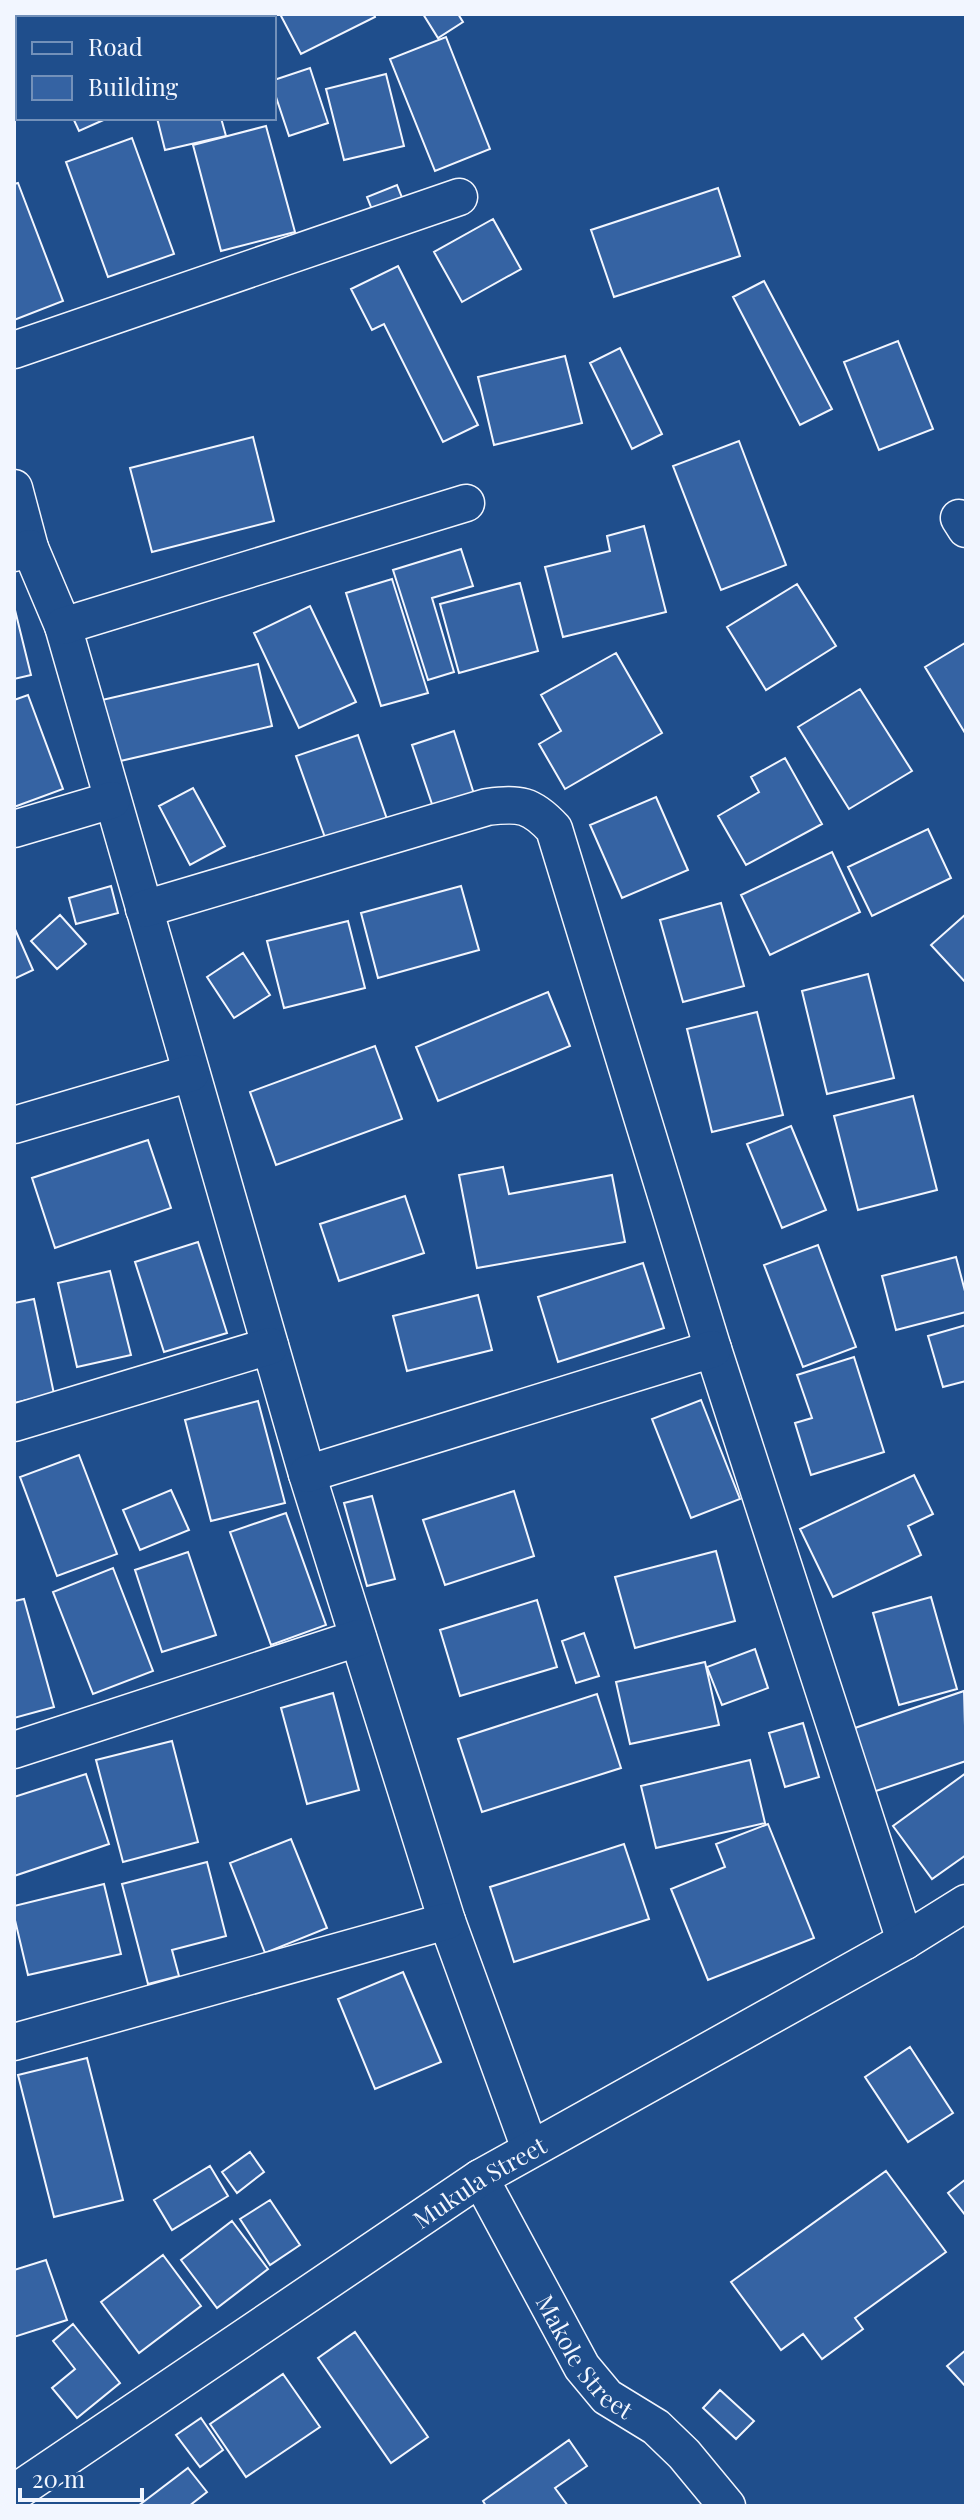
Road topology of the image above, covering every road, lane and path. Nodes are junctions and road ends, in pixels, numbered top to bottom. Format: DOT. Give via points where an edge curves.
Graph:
graph roads {
  1 [pos="459,197"];
  2 [pos="14,350"];
  3 [pos="14,488"];
  4 [pos="466,503"];
  5 [pos="22,550"];
  6 [pos="63,626"];
  7 [pos="112,800"];
  8 [pos="14,829"];
  9 [pos="144,909"];
  10 [pos="191,1073"];
  11 [pos="14,1125"];
  12 [pos="270,1346"];
  13 [pos="713,1349"];
  14 [pos="14,1423"];
  15 [pos="307,1474"];
  16 [pos="358,1638"];
  17 [pos="14,1750"];
  18 [pos="966,1903"];
  19 [pos="447,1921"];
  20 [pos="905,1941"];
  21 [pos="14,2042"];
  22 [pos="530,2149"];
  23 [pos="480,2178"];
  24 [pos="14,2493"];
  25 [pos="727,2506"];
  1 -- 2 [label="street"];
  3 -- 5 [label="street"];
  4 -- 6 [label="street"];
  5 -- 6 [label="street"];
  6 -- 7 [label="street"];
  7 -- 8 [label="street"];
  7 -- 9 [label="street"];
  9 -- 10 [label="street"];
  9 -- 13 [label="street" via="487,807 514,803 537,810 554,829"];
  10 -- 11 [label="street"];
  10 -- 12 [label="street"];
  12 -- 14 [label="street"];
  12 -- 15 [label="street"];
  13 -- 15 [label="street"];
  13 -- 20 [label="street"];
  15 -- 16 [label="street"];
  16 -- 17 [label="street"];
  16 -- 19 [label="street"];
  18 -- 20 [label="street, Mukula Street"];
  19 -- 21 [label="street"];
  19 -- 22 [label="street"];
  20 -- 22 [label="street, Mukula Street"];
  22 -- 23 [label="street, Mukula Street"];
  23 -- 24 [label="street, Mukula Street"];
  23 -- 25 [label="street, Makole Street" via="582,2367 607,2397 656,2427"];
}
